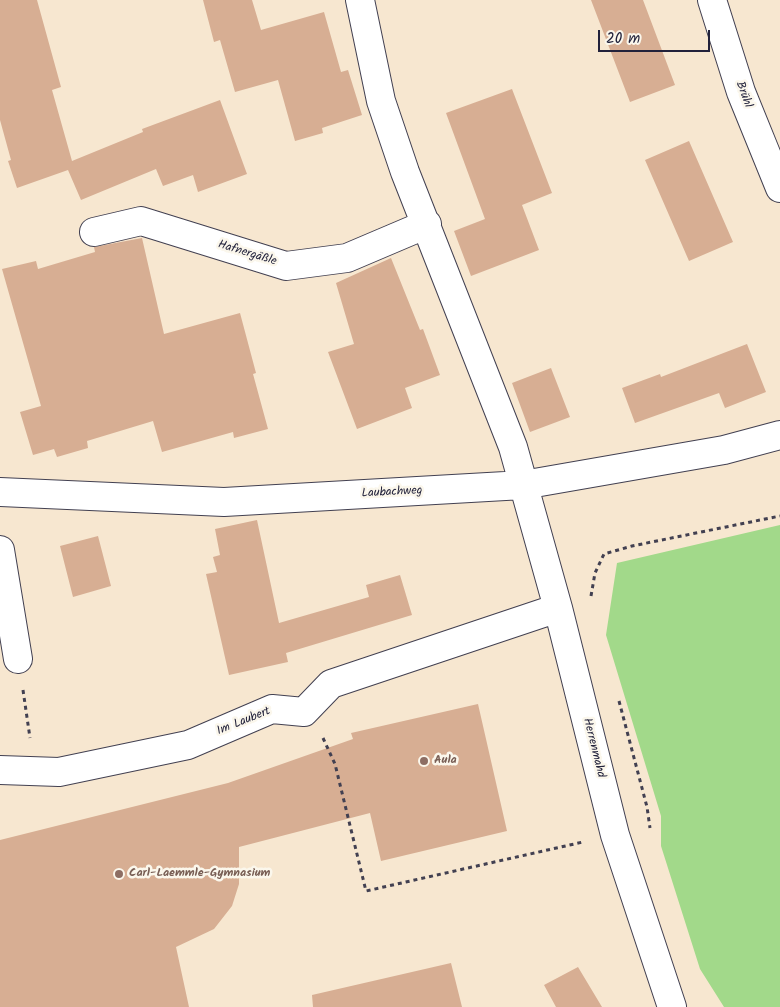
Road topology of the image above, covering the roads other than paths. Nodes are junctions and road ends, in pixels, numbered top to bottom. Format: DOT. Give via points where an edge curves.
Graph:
graph roads {
  1 [pos="360,0"];
  2 [pos="712,0"];
  3 [pos="780,188"];
  4 [pos="427,224"];
  5 [pos="94,232"];
  6 [pos="780,435"];
  7 [pos="523,486"];
  8 [pos="0,492"];
  9 [pos="0,550"];
  10 [pos="558,608"];
  11 [pos="18,660"];
  12 [pos="0,770"];
  13 [pos="672,1007"];
  1 -- 4 [label="street" via="381,101"];
  2 -- 3 [label="street, Brühl" via="741,92"];
  4 -- 5 [label="street, Hafnergäßle" via="347,258 286,266 141,221"];
  4 -- 7 [label="street" via="513,448"];
  6 -- 7 [label="street, Laubachweg" via="724,450"];
  7 -- 8 [label="street, Laubachweg" via="224,502"];
  7 -- 10 [label="street, Herrenmahd"];
  9 -- 11 [label="street"];
  10 -- 12 [label="street, Im Laubert" via="331,684 304,712 272,709 188,745 59,772"];
  10 -- 13 [label="street, Herrenmahd" via="615,834"];
}
